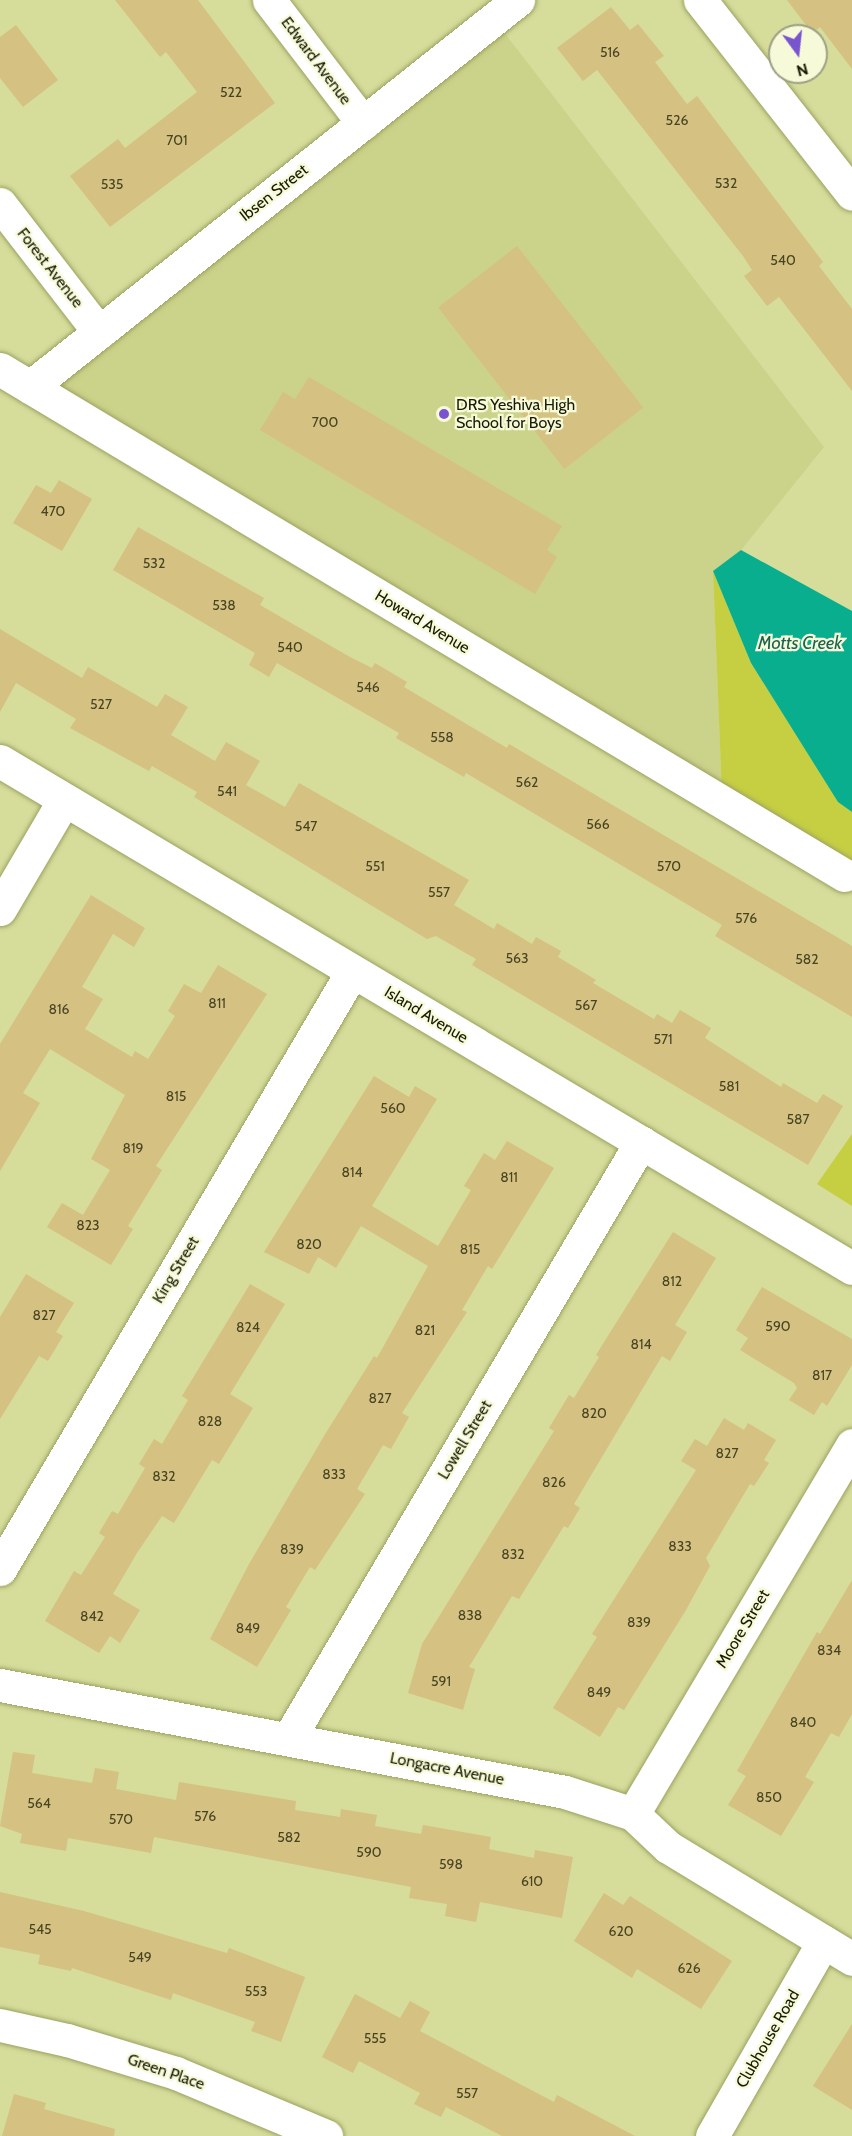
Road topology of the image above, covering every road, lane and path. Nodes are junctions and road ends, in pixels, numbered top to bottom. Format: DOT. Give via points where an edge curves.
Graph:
graph roads {
  1 [pos="269,0"];
  2 [pos="518,0"];
  3 [pos="700,0"];
  4 [pos="363,123"];
  5 [pos="852,194"];
  6 [pos="0,204"];
  7 [pos="99,332"];
  8 [pos="0,369"];
  9 [pos="30,387"];
  10 [pos="0,761"];
  11 [pos="64,800"];
  12 [pos="844,875"];
  13 [pos="0,909"];
  14 [pos="352,972"];
  15 [pos="641,1142"];
  16 [pos="852,1268"];
  17 [pos="852,1445"];
  18 [pos="0,1569"];
  19 [pos="0,1685"];
  20 [pos="289,1738"];
  21 [pos="633,1814"];
  22 [pos="823,1942"];
  23 [pos="852,1959"];
  24 [pos="0,2025"];
  25 [pos="326,2136"];
  26 [pos="712,2136"];
  1 -- 4 [label="street, Edward Avenue"];
  2 -- 4 [label="street, Ibsen Street"];
  3 -- 5 [label="street"];
  4 -- 7 [label="street, Ibsen Street"];
  6 -- 7 [label="street, Forest Avenue"];
  7 -- 9 [label="street, Ibsen Street"];
  8 -- 9 [label="street, Howard Avenue"];
  9 -- 12 [label="street, Howard Avenue"];
  10 -- 11 [label="street, Island Avenue"];
  11 -- 13 [label="street"];
  11 -- 14 [label="street, Island Avenue"];
  14 -- 15 [label="street, Island Avenue"];
  14 -- 18 [label="street, King Street"];
  15 -- 16 [label="street, Island Avenue"];
  15 -- 20 [label="street, Lowell Street"];
  17 -- 21 [label="street, Moore Street"];
  19 -- 20 [label="street, Longacre Avenue"];
  20 -- 21 [label="street, Longacre Avenue" via="565,1792"];
  21 -- 22 [label="street, Longacre Avenue" via="668,1847"];
  22 -- 23 [label="street, Longacre Avenue"];
  22 -- 26 [label="street, Clubhouse Road"];
  24 -- 25 [label="street, Green Place" via="67,2040 176,2073"];
}
